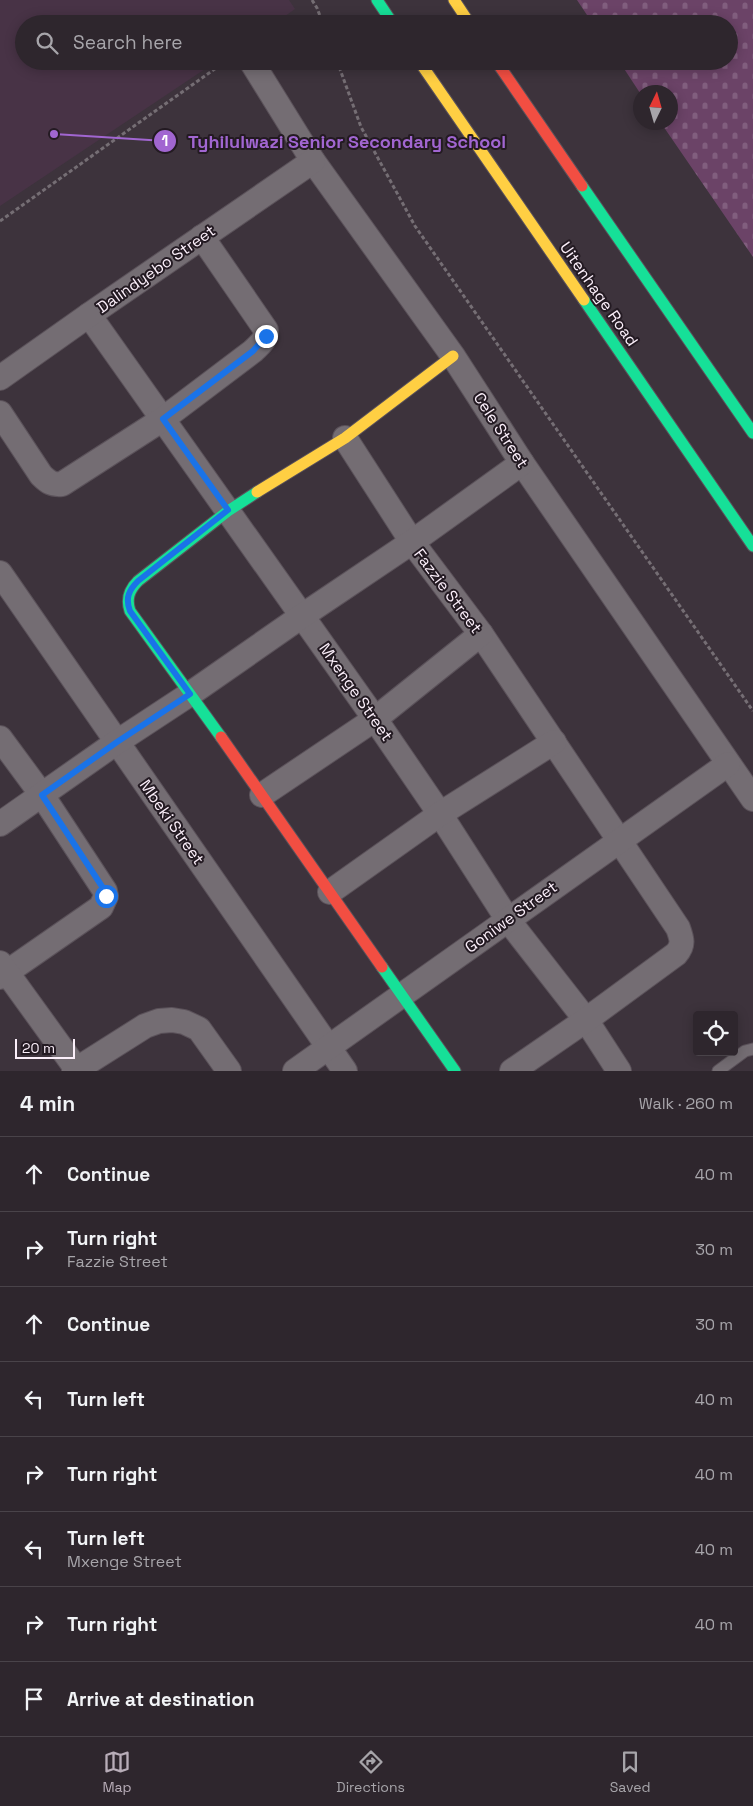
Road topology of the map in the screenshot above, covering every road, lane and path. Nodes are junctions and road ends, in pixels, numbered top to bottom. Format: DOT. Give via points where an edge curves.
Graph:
graph roads {
  1 [pos="312,0"];
  2 [pos="377,0"];
  3 [pos="454,0"];
  4 [pos="320,15"];
  5 [pos="387,15"];
  6 [pos="464,15"];
  7 [pos="213,70"];
  8 [pos="257,70"];
  9 [pos="340,70"];
  10 [pos="425,70"];
  11 [pos="502,70"];
  12 [pos="313,161"];
  13 [pos="0,221"];
  14 [pos="202,237"];
  15 [pos="89,315"];
  16 [pos="453,356"];
  17 [pos="0,378"];
  18 [pos="0,413"];
  19 [pos="163,419"];
  20 [pos="753,433"];
  21 [pos="345,438"];
  22 [pos="522,463"];
  23 [pos="228,510"];
  24 [pos="412,542"];
  25 [pos="753,546"];
  26 [pos="0,573"];
  27 [pos="302,616"];
  28 [pos="481,634"];
  29 [pos="190,694"];
  30 [pos="753,711"];
  31 [pos="375,719"];
  32 [pos="0,738"];
  33 [pos="117,742"];
  34 [pos="554,742"];
  35 [pos="728,764"];
  36 [pos="42,795"];
  37 [pos="262,795"];
  38 [pos="753,799"];
  39 [pos="440,814"];
  40 [pos="0,824"];
  41 [pos="619,840"];
  42 [pos="330,892"];
  43 [pos="508,920"];
  44 [pos="2,971"];
  45 [pos="402,995"];
  46 [pos="586,1020"];
  47 [pos="329,1048"];
  48 [pos="753,1049"];
  49 [pos="76,1070"];
  50 [pos="229,1071"];
  51 [pos="295,1071"];
  52 [pos="345,1071"];
  53 [pos="455,1071"];
  54 [pos="512,1071"];
  55 [pos="619,1071"];
  56 [pos="718,1071"];
  1 -- 4 [label="path"];
  2 -- 5 [label="main road"];
  3 -- 6 [label="main road"];
  7 -- 13 [label="path"];
  8 -- 12 [label="street, Cele Street"];
  9 -- 30 [label="path" via="361,127 414,226"];
  10 -- 25 [label="main road, Uitenhage Road"];
  11 -- 20 [label="main road"];
  12 -- 14 [label="street, Dalindyebo Street"];
  12 -- 16 [label="street, Cele Street"];
  14 -- 15 [label="street, Dalindyebo Street"];
  14 -- 19 [label="street" via="262,322 266,336 253,351"];
  15 -- 17 [label="street, Dalindyebo Street"];
  15 -- 19 [label="street, Mxenge Street"];
  16 -- 21 [label="main road"];
  16 -- 22 [label="street, Cele Street"];
  18 -- 19 [label="street" via="41,475 55,485 62,484"];
  19 -- 23 [label="street, Mxenge Street"];
  21 -- 23 [label="main road"];
  21 -- 24 [label="street, Fazzie Street"];
  22 -- 24 [label="street"];
  22 -- 35 [label="street, Cele Street"];
  23 -- 27 [label="street, Mxenge Street"];
  23 -- 29 [label="main road" via="138,581 128,595 130,611"];
  24 -- 27 [label="street"];
  24 -- 28 [label="street, Fazzie Street"];
  26 -- 33 [label="street, Mbeki Street"];
  27 -- 29 [label="street"];
  27 -- 31 [label="street, Mxenge Street"];
  28 -- 31 [label="street"];
  28 -- 34 [label="street, Fazzie Street"];
  29 -- 33 [label="street"];
  29 -- 37 [label="main road"];
  31 -- 37 [label="street"];
  31 -- 39 [label="street, Mxenge Street"];
  32 -- 36 [label="street"];
  33 -- 36 [label="street"];
  33 -- 47 [label="street, Mbeki Street"];
  34 -- 39 [label="street"];
  34 -- 41 [label="street, Fazzie Street"];
  35 -- 38 [label="street, Cele Street"];
  35 -- 41 [label="street, Goniwe Street"];
  36 -- 40 [label="street"];
  36 -- 44 [label="street" via="106,896 102,906"];
  37 -- 42 [label="main road"];
  39 -- 42 [label="street"];
  39 -- 43 [label="street, Mxenge Street"];
  41 -- 43 [label="street, Goniwe Street"];
  41 -- 46 [label="street, Fazzie Street" via="678,928 681,948"];
  42 -- 45 [label="main road"];
  43 -- 45 [label="street, Goniwe Street"];
  43 -- 46 [label="street, Mxenge Street"];
  44 -- 49 [label="street"];
  45 -- 47 [label="street, Goniwe Street"];
  45 -- 53 [label="main road"];
  46 -- 54 [label="street"];
  46 -- 55 [label="street, Mxenge Street"];
  47 -- 51 [label="street, Goniwe Street"];
  47 -- 52 [label="street, Mbeki Street"];
  48 -- 56 [label="lane" via="745,1051"];
  49 -- 50 [label="street" via="145,1026 172,1020 199,1029"];
}
